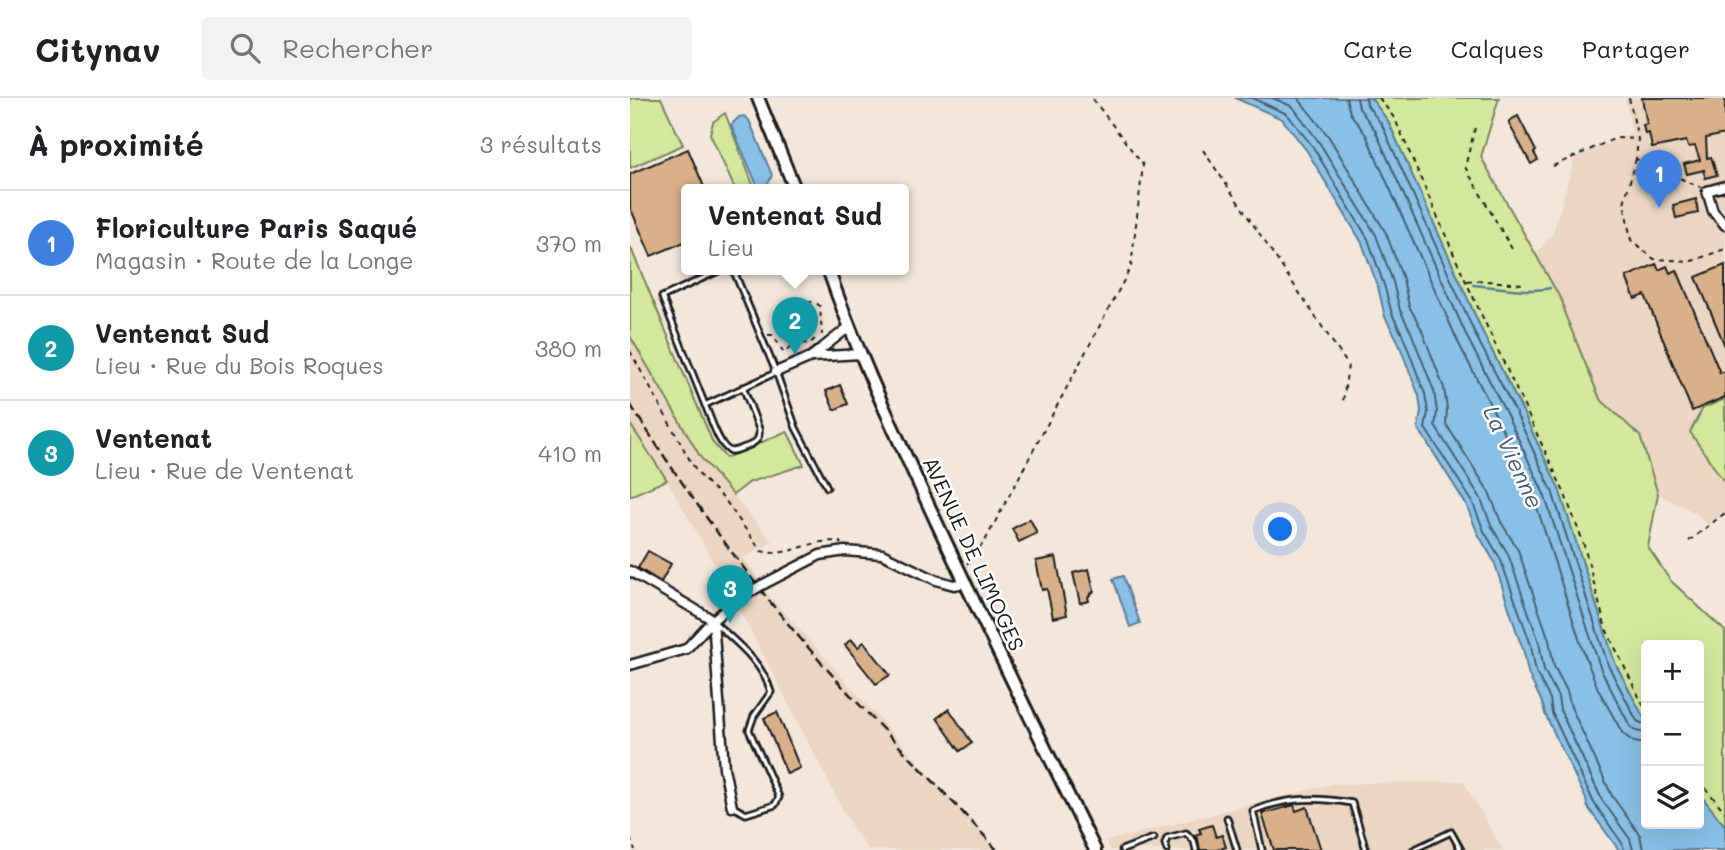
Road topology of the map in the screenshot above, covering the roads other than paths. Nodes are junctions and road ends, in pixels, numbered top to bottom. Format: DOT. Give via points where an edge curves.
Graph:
graph roads {
  1 [pos="758,98"];
  2 [pos="793,184"];
  3 [pos="1725,186"];
  4 [pos="1725,225"];
  5 [pos="710,275"];
  6 [pos="736,275"];
  7 [pos="830,275"];
  8 [pos="849,327"];
  9 [pos="860,354"];
  10 [pos="811,357"];
  11 [pos="776,372"];
  12 [pos="743,387"];
  13 [pos="705,405"];
  14 [pos="827,487"];
  15 [pos="630,571"];
  16 [pos="964,583"];
  17 [pos="713,621"];
  18 [pos="630,665"];
  19 [pos="732,807"];
  20 [pos="1227,818"];
  21 [pos="1154,838"];
  22 [pos="1095,850"];
  23 [pos="1122,850"];
  24 [pos="1167,850"];
  25 [pos="1196,850"];
  26 [pos="1237,850"];
  27 [pos="1262,850"];
  28 [pos="1366,850"];
  29 [pos="1413,850"];
  30 [pos="1461,850"];
  1 -- 2 [label="main road"];
  3 -- 4 [label="street" via="1707,191 1713,211"];
  5 -- 13 [label="lane" via="662,297"];
  6 -- 11 [label="lane"];
  7 -- 8 [label="main road, AVENUE DE LIMOGES"];
  8 -- 9 [label="main road, AVENUE DE LIMOGES"];
  8 -- 10 [label="street"];
  9 -- 10 [label="street"];
  9 -- 16 [label="main road, AVENUE DE LIMOGES"];
  10 -- 11 [label="street"];
  11 -- 12 [label="lane"];
  11 -- 14 [label="lane" via="796,428"];
  12 -- 13 [label="lane"];
  12 -- 13 [label="lane" via="759,429 754,444 729,451 722,446"];
  15 -- 17 [label="street"];
  16 -- 17 [label="street, bridge" via="936,580 882,554 845,551 820,555 762,585"];
  16 -- 22 [label="main road, AVENUE DE LIMOGES"];
  17 -- 18 [label="street" via="686,649"];
  17 -- 19 [label="street" via="724,768"];
  17 -- 19 [label="lane" via="750,655 765,674 771,692 749,730 779,797 775,805 746,814"];
  20 -- 26 [label="lane"];
  21 -- 23 [label="lane"];
  24 -- 25 [label="lane" via="1167,838 1186,833"];
  27 -- 28 [label="lane" via="1253,811 1293,799 1321,797 1352,803"];
  29 -- 30 [label="lane" via="1451,832"];
}
